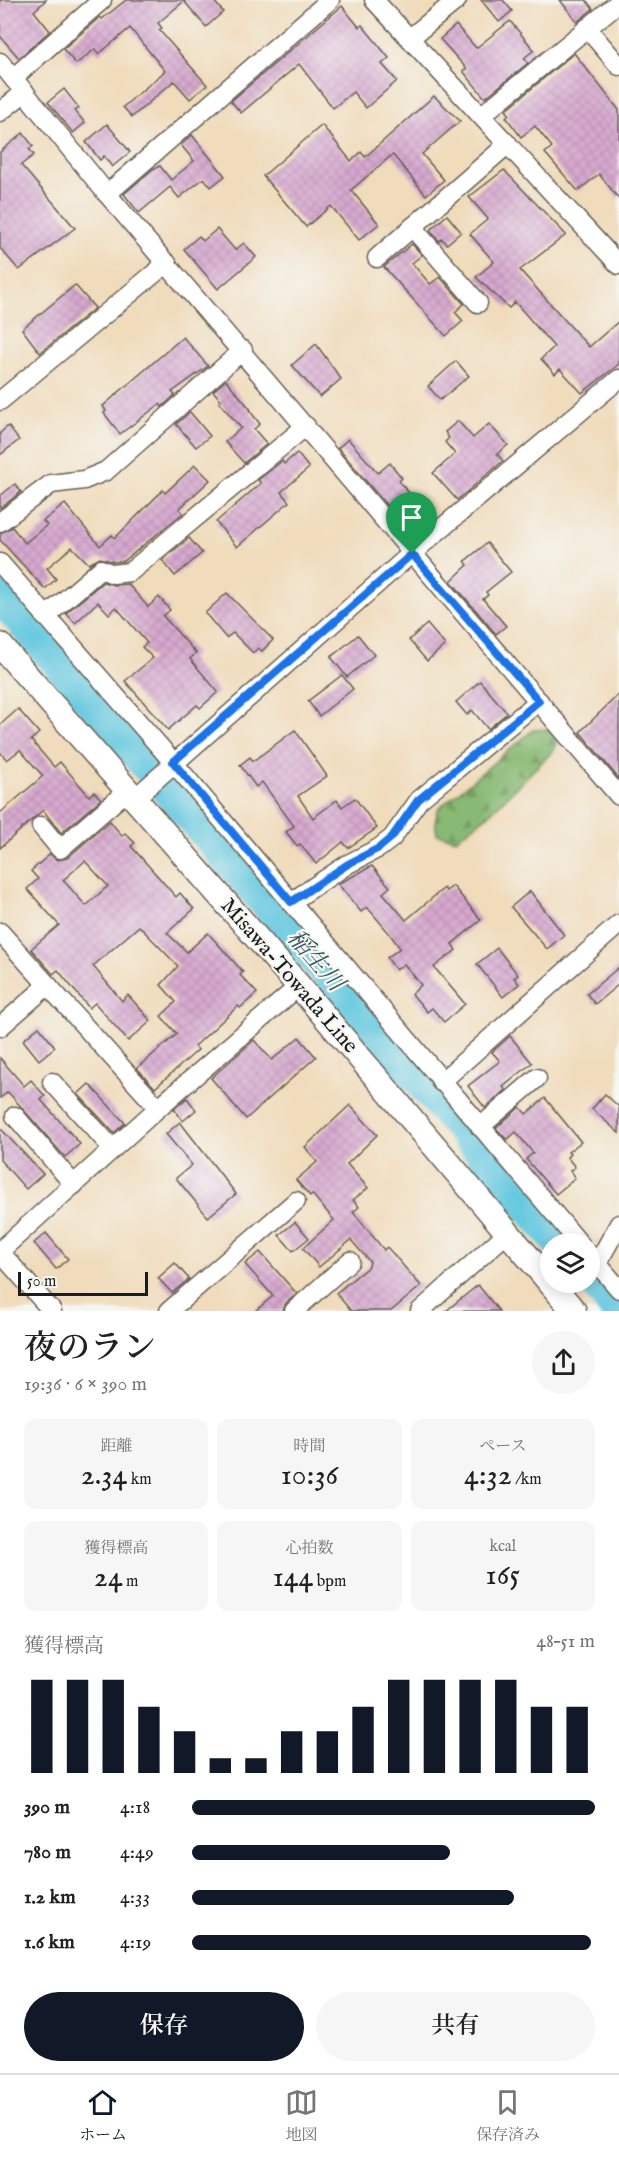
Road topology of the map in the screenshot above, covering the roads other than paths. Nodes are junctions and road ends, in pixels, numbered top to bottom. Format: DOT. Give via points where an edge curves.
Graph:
graph roads {
  1 [pos="102,0"];
  2 [pos="330,0"];
  3 [pos="374,0"];
  4 [pos="457,0"];
  5 [pos="619,2"];
  6 [pos="587,28"];
  7 [pos="410,38"];
  8 [pos="0,62"];
  9 [pos="619,66"];
  10 [pos="19,85"];
  11 [pos="0,112"];
  12 [pos="482,115"];
  13 [pos="508,144"];
  14 [pos="107,194"];
  15 [pos="412,227"];
  16 [pos="377,258"];
  17 [pos="167,263"];
  18 [pos="619,265"];
  19 [pos="478,303"];
  20 [pos="243,350"];
  21 [pos="619,379"];
  22 [pos="0,401"];
  23 [pos="306,426"];
  24 [pos="0,522"];
  25 [pos="412,554"];
  26 [pos="0,563"];
  27 [pos="45,617"];
  28 [pos="0,645"];
  29 [pos="539,701"];
  30 [pos="170,765"];
  31 [pos="137,791"];
  32 [pos="619,796"];
  33 [pos="40,826"];
  34 [pos="291,902"];
  35 [pos="619,924"];
  36 [pos="0,932"];
  37 [pos="48,985"];
  38 [pos="299,987"];
  39 [pos="0,1027"];
  40 [pos="537,1078"];
  41 [pos="52,1082"];
  42 [pos="441,1082"];
  43 [pos="158,1108"];
  44 [pos="15,1116"];
  45 [pos="480,1127"];
  46 [pos="113,1149"];
  47 [pos="74,1185"];
  48 [pos="296,1201"];
  49 [pos="619,1224"];
  50 [pos="507,1233"];
  51 [pos="571,1233"];
  52 [pos="600,1250"];
  53 [pos="0,1252"];
  54 [pos="350,1261"];
  55 [pos="600,1267"];
  56 [pos="619,1289"];
  57 [pos="52,1311"];
  58 [pos="169,1311"];
  59 [pos="294,1311"];
  60 [pos="420,1311"];
  61 [pos="574,1311"];
  1 -- 10 [label="street"];
  2 -- 14 [label="street"];
  3 -- 7 [label="street"];
  4 -- 7 [label="street"];
  5 -- 6 [label="street"];
  6 -- 9 [label="street"];
  6 -- 12 [label="street"];
  7 -- 12 [label="street"];
  8 -- 10 [label="street"];
  10 -- 11 [label="street"];
  10 -- 14 [label="street"];
  12 -- 13 [label="street"];
  13 -- 15 [label="street"];
  13 -- 18 [label="street"];
  14 -- 17 [label="street"];
  15 -- 16 [label="street"];
  15 -- 19 [label="street"];
  17 -- 20 [label="street"];
  17 -- 22 [label="street"];
  20 -- 23 [label="street"];
  20 -- 24 [label="street" via="106,471 84,480 51,484"];
  21 -- 25 [label="street"];
  23 -- 25 [label="street"];
  23 -- 27 [label="street" via="130,572 112,574 101,569"];
  25 -- 29 [label="street"];
  25 -- 30 [label="street"];
  26 -- 27 [label="street"];
  27 -- 30 [label="street"];
  28 -- 31 [label="main road, Misawa-Towada Line"];
  29 -- 32 [label="street"];
  29 -- 34 [label="street" via="418,800 392,837 379,848"];
  30 -- 31 [label="street"];
  30 -- 34 [label="street"];
  31 -- 33 [label="street" via="60,849"];
  31 -- 38 [label="main road, Misawa-Towada Line"];
  34 -- 42 [label="street"];
  35 -- 42 [label="street"];
  36 -- 37 [label="street"];
  37 -- 39 [label="street"];
  37 -- 43 [label="street"];
  38 -- 43 [label="street"];
  38 -- 50 [label="main road, Misawa-Towada Line"];
  40 -- 45 [label="street"];
  41 -- 46 [label="street"];
  42 -- 45 [label="street"];
  43 -- 46 [label="street"];
  44 -- 47 [label="street"];
  45 -- 51 [label="street"];
  46 -- 47 [label="street"];
  47 -- 53 [label="street"];
  48 -- 58 [label="street"];
  49 -- 52 [label="street"];
  50 -- 60 [label="street"];
  50 -- 61 [label="main road, Misawa-Towada Line"];
  53 -- 57 [label="street"];
  54 -- 59 [label="street"];
  55 -- 56 [label="street"];
}
